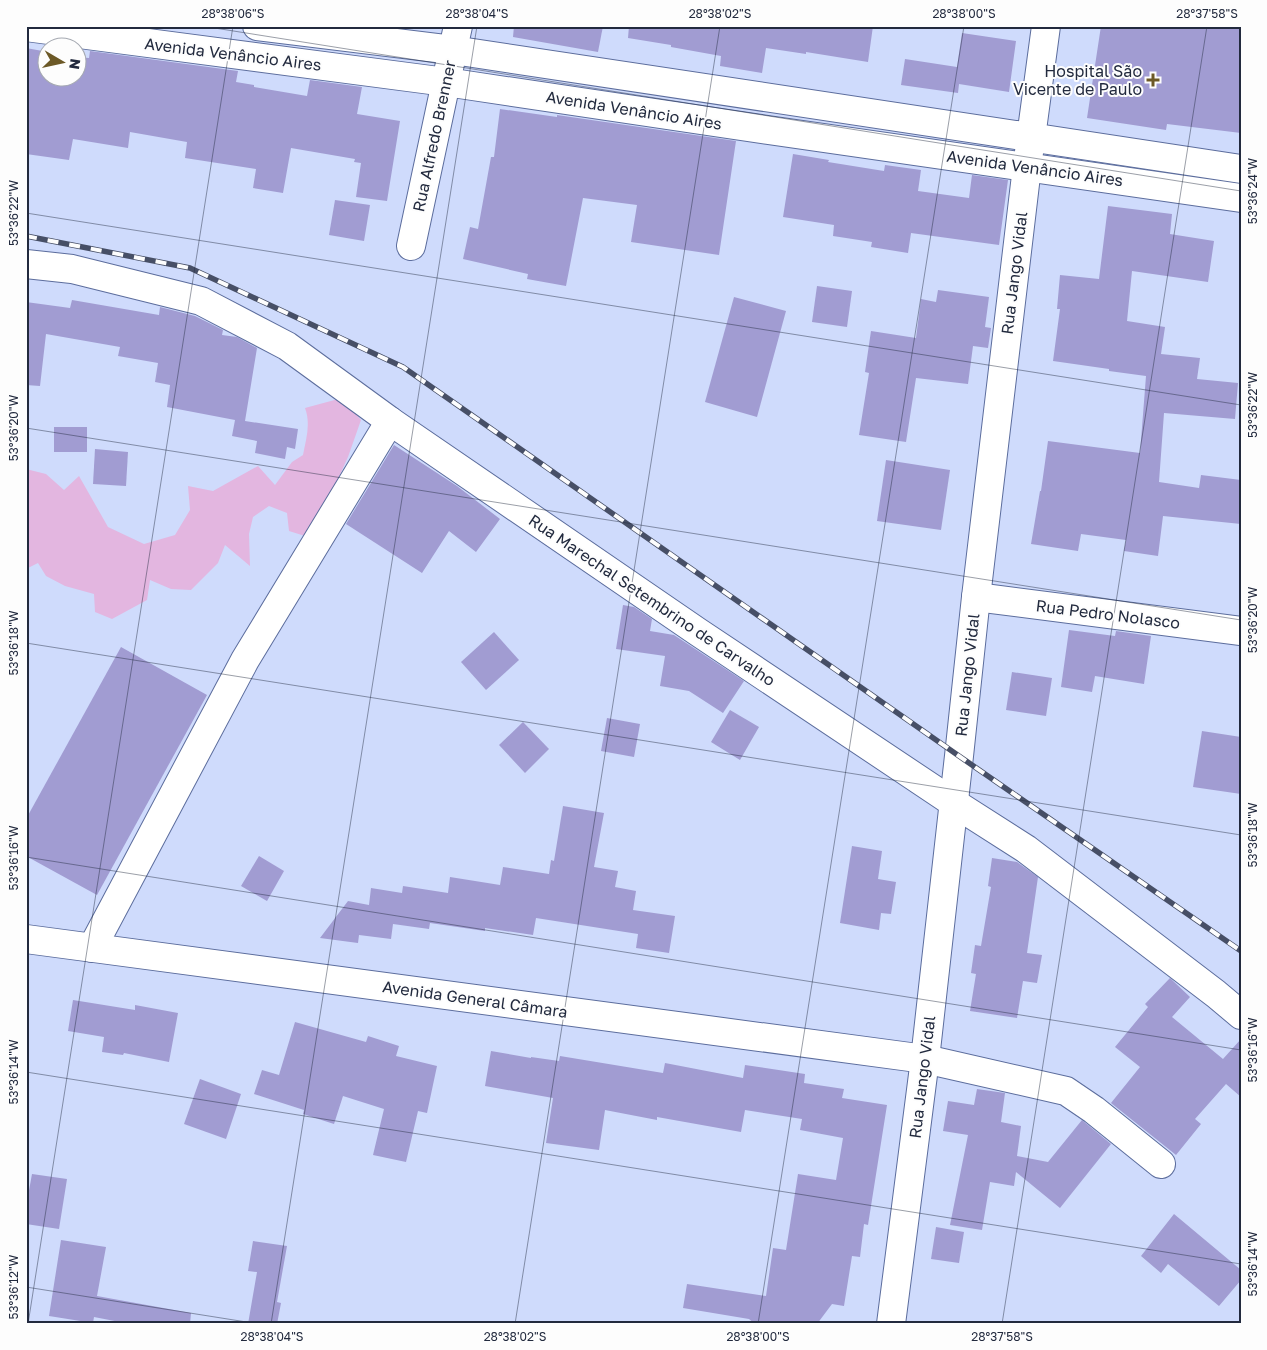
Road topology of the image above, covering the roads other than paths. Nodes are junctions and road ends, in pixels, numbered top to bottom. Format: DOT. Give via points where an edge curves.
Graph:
graph roads {
  1 [pos="257,26"];
  2 [pos="1046,26"];
  3 [pos="26,27"];
  4 [pos="99,32"];
  5 [pos="455,38"];
  6 [pos="446,82"];
  7 [pos="774,98"];
  8 [pos="768,130"];
  9 [pos="1031,138"];
  10 [pos="1026,167"];
  11 [pos="1241,169"];
  12 [pos="1241,198"];
  13 [pos="411,246"];
  14 [pos="26,264"];
  15 [pos="390,422"];
  16 [pos="976,597"];
  17 [pos="1241,631"];
  18 [pos="954,804"];
  19 [pos="26,939"];
  20 [pos="92,948"];
  21 [pos="1241,1015"];
  22 [pos="925,1059"];
  23 [pos="1161,1164"];
  24 [pos="891,1324"];
  1 -- 5 [label="street, Avenida Venâncio Aires"];
  2 -- 9 [label="street, Rua Jango Vidal"];
  3 -- 4 [label="street, Avenida Venâncio Aires"];
  4 -- 6 [label="street, Avenida Venâncio Aires"];
  5 -- 6 [label="street, Rua Alfredo Brenner"];
  5 -- 7 [label="street, Avenida Venâncio Aires"];
  6 -- 8 [label="street, Avenida Venâncio Aires"];
  6 -- 13 [label="street, Rua Alfredo Brenner"];
  7 -- 8 [label="street"];
  7 -- 9 [label="street, Avenida Venâncio Aires"];
  8 -- 10 [label="street, Avenida Venâncio Aires"];
  9 -- 10 [label="street, Rua Jango Vidal"];
  9 -- 11 [label="street, Avenida Venâncio Aires"];
  10 -- 12 [label="street, Avenida Venâncio Aires"];
  10 -- 16 [label="street, Rua Jango Vidal"];
  14 -- 15 [label="street, Rua Marechal Setembrino de Carvalho" via="72,269 201,301 287,346"];
  15 -- 18 [label="street, Rua Marechal Setembrino de Carvalho"];
  15 -- 20 [label="street" via="245,660"];
  16 -- 17 [label="street, Rua Pedro Nolasco"];
  16 -- 18 [label="street, Rua Jango Vidal"];
  18 -- 21 [label="street, Rua Marechal Setembrino de Carvalho" via="1026,849"];
  18 -- 22 [label="street, Rua Jango Vidal"];
  19 -- 20 [label="street, Avenida General Câmara"];
  20 -- 22 [label="street, Avenida General Câmara"];
  22 -- 23 [label="street, Avenida General Câmara" via="1066,1091"];
  22 -- 24 [label="street, Rua Jango Vidal"];
}
